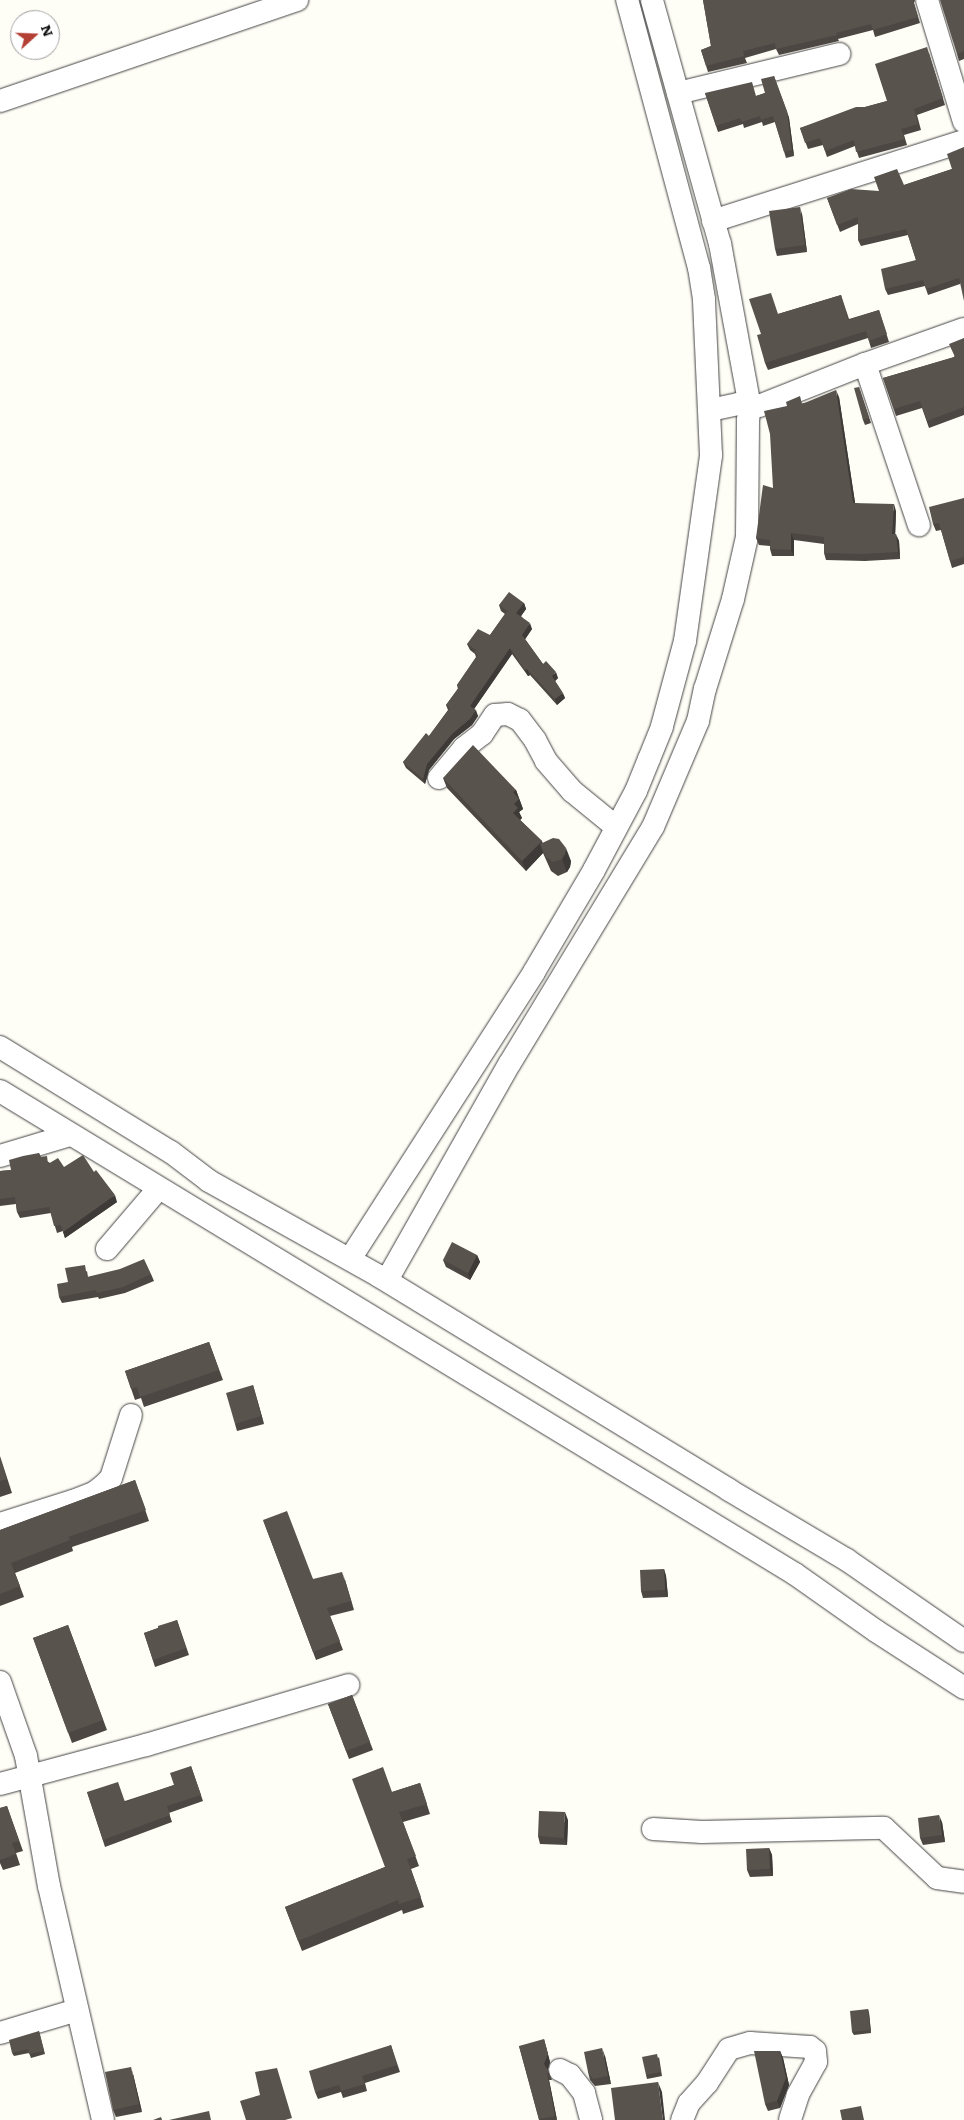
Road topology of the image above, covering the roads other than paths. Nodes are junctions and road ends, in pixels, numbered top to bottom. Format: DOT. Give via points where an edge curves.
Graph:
graph roads {
  1 [pos="297,0"];
  2 [pos="627,0"];
  3 [pos="927,0"];
  4 [pos="659,1"];
  5 [pos="839,54"];
  6 [pos="678,93"];
  7 [pos="0,101"];
  8 [pos="964,122"];
  9 [pos="964,141"];
  10 [pos="713,221"];
  11 [pos="964,329"];
  12 [pos="864,364"];
  13 [pos="729,407"];
  14 [pos="919,525"];
  15 [pos="439,778"];
  16 [pos="616,827"];
  17 [pos="0,1047"];
  18 [pos="0,1091"];
  19 [pos="70,1134"];
  20 [pos="0,1156"];
  21 [pos="159,1188"];
  22 [pos="107,1249"];
  23 [pos="353,1261"];
  24 [pos="383,1278"];
  25 [pos="131,1415"];
  26 [pos="0,1524"];
  27 [pos="964,1640"];
  28 [pos="0,1682"];
  29 [pos="348,1685"];
  30 [pos="964,1688"];
  31 [pos="30,1775"];
  32 [pos="0,1784"];
  33 [pos="653,1829"];
  34 [pos="964,1882"];
  35 [pos="77,2010"];
  36 [pos="0,2033"];
  37 [pos="560,2070"];
  38 [pos="104,2120"];
  39 [pos="591,2120"];
  40 [pos="682,2120"];
  41 [pos="790,2120"];
  1 -- 7 [label="street"];
  2 -- 13 [label="street" via="699,268 707,333"];
  3 -- 8 [label="street"];
  4 -- 6 [label="street"];
  5 -- 6 [label="street"];
  6 -- 10 [label="street"];
  9 -- 10 [label="street"];
  10 -- 13 [label="street"];
  11 -- 12 [label="street"];
  12 -- 13 [label="street" via="759,406"];
  12 -- 14 [label="street"];
  13 -- 16 [label="street" via="711,455 685,641 662,726 636,790"];
  13 -- 24 [label="street" via="748,420 747,537 731,607 691,739 653,827"];
  15 -- 16 [label="street" via="464,748 482,734 495,715 508,714 520,720 546,761 572,790"];
  16 -- 23 [label="street" via="534,972"];
  17 -- 23 [label="street" via="171,1152 209,1181"];
  18 -- 19 [label="street"];
  19 -- 20 [label="street"];
  19 -- 21 [label="street"];
  21 -- 22 [label="street"];
  21 -- 30 [label="street" via="795,1574"];
  23 -- 24 [label="street"];
  24 -- 27 [label="street" via="847,1560"];
  25 -- 26 [label="street" via="111,1478 103,1486 73,1501"];
  28 -- 31 [label="street"];
  29 -- 31 [label="street" via="146,1745"];
  31 -- 32 [label="street"];
  31 -- 35 [label="street" via="49,1886"];
  33 -- 34 [label="street" via="702,1832 884,1828 937,1878"];
  35 -- 36 [label="street"];
  35 -- 38 [label="street"];
  37 -- 39 [label="street" via="584,2093"];
  40 -- 41 [label="street" via="689,2103 730,2049 750,2043 810,2047 815,2051 816,2062 798,2095"];
}
